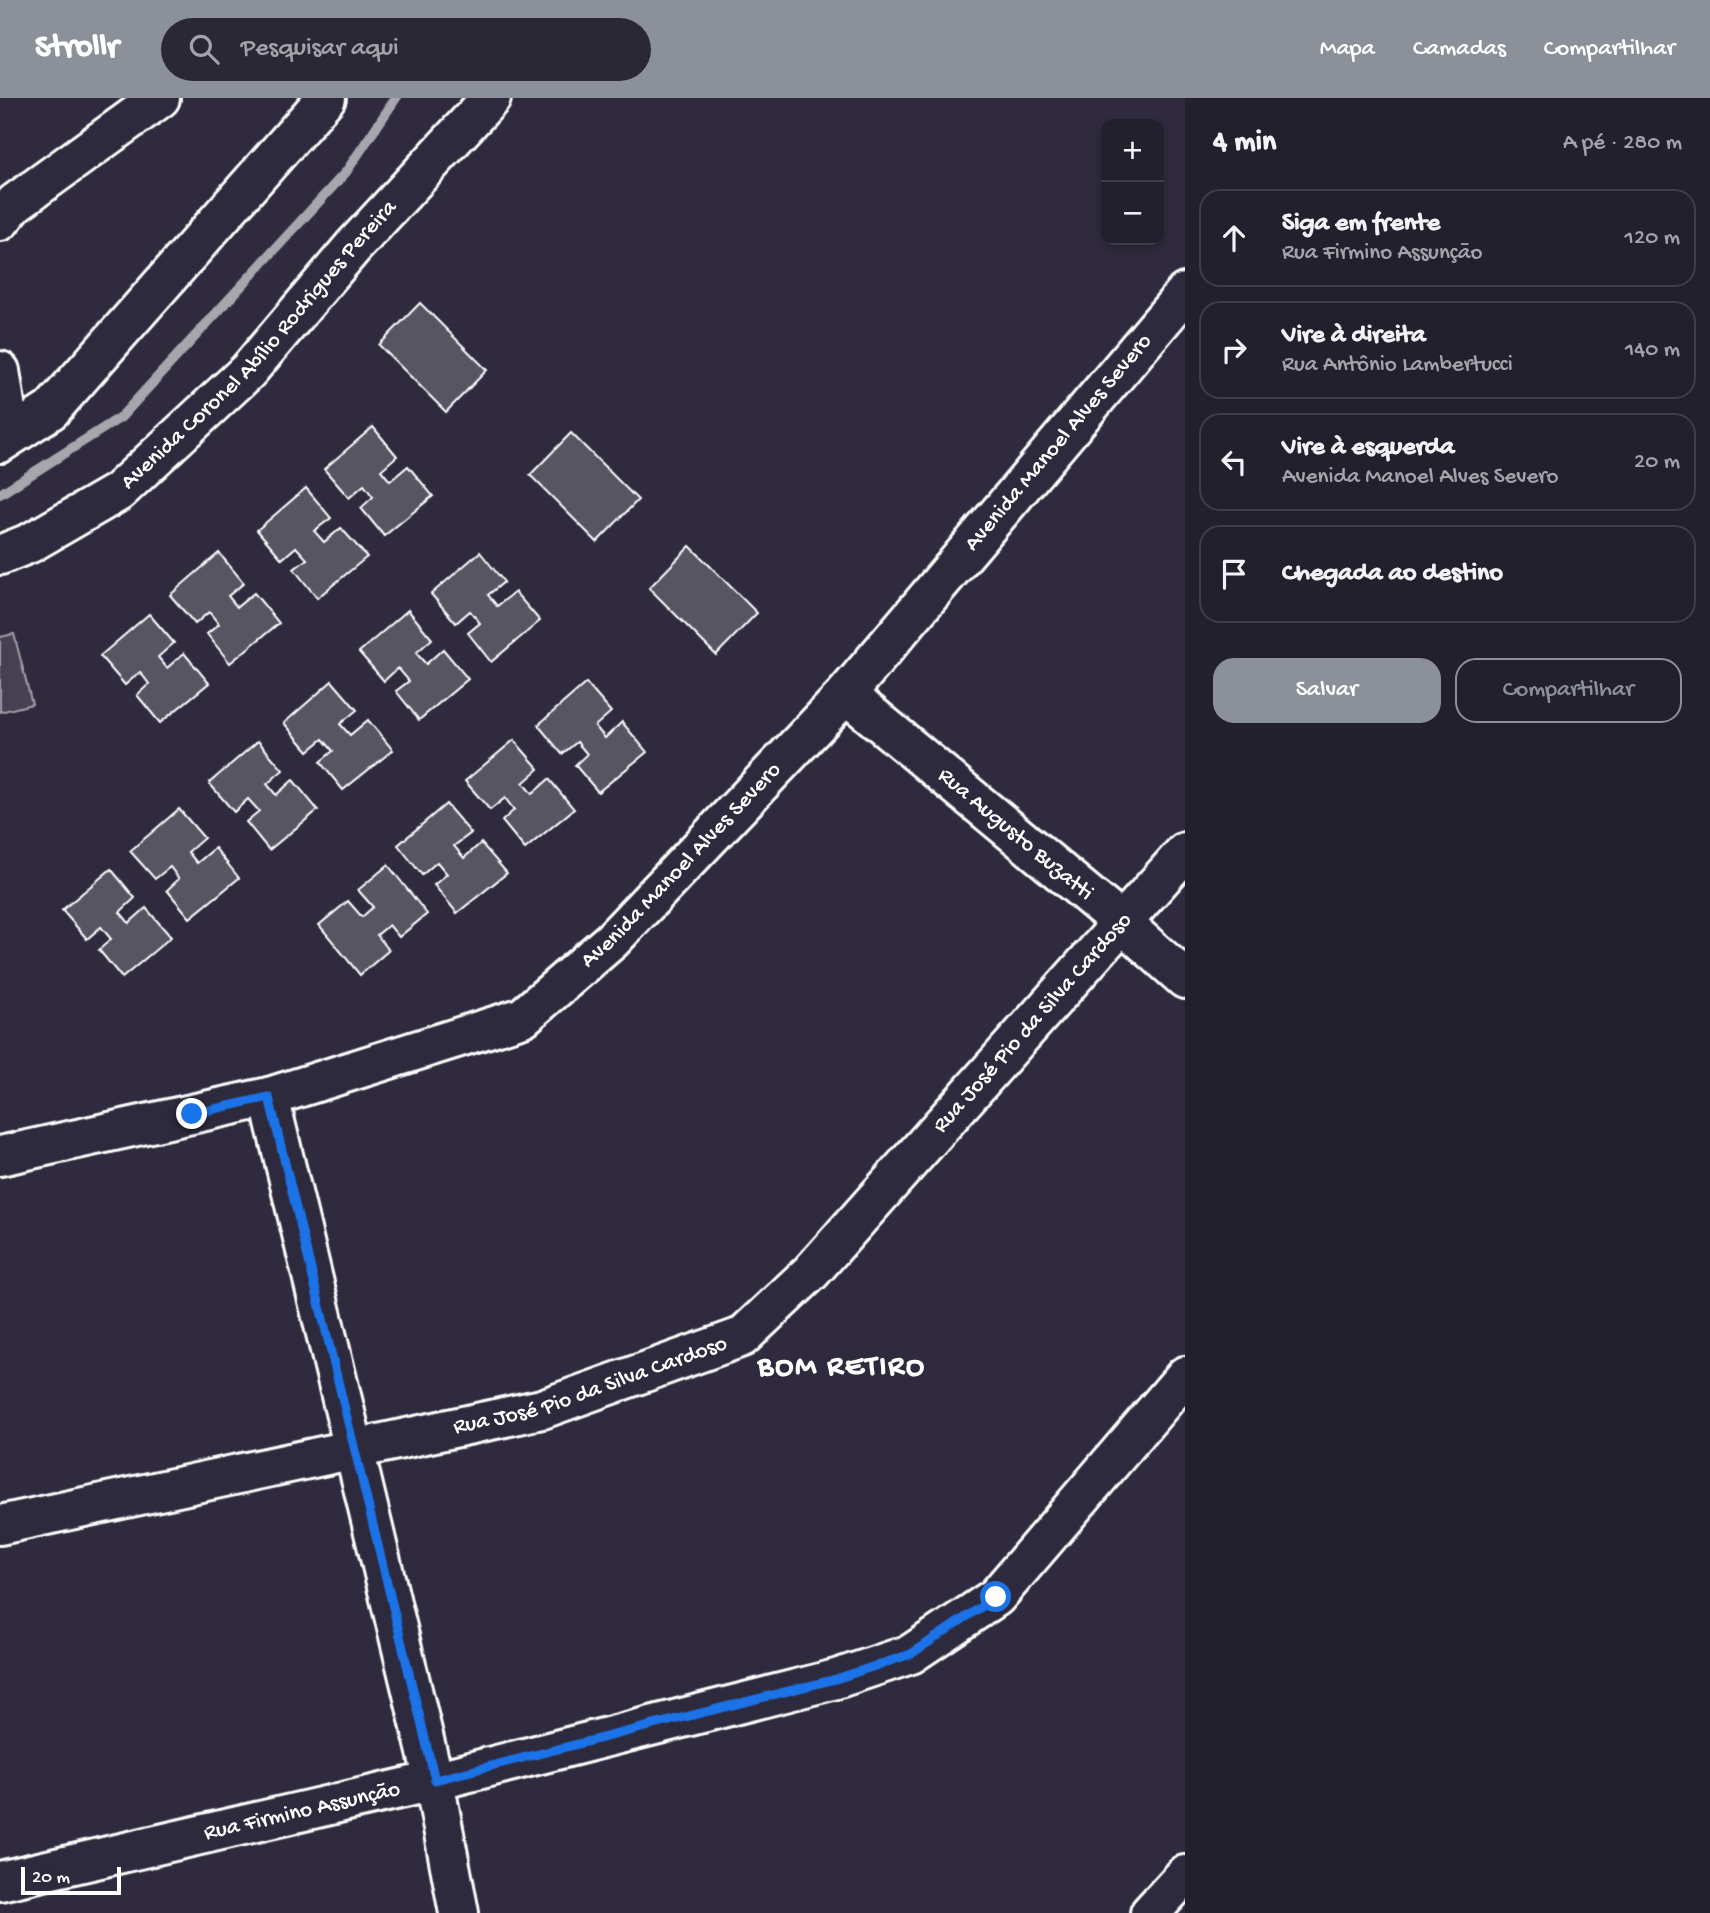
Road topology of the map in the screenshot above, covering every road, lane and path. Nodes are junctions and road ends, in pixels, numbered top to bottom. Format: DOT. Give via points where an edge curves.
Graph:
graph roads {
  1 [pos="160,98"];
  2 [pos="326,98"];
  3 [pos="491,98"];
  4 [pos="0,221"];
  5 [pos="1185,293"];
  6 [pos="0,371"];
  7 [pos="5,440"];
  8 [pos="0,555"];
  9 [pos="846,694"];
  10 [pos="1185,852"];
  11 [pos="1122,923"];
  12 [pos="1185,979"];
  13 [pos="269,1097"];
  14 [pos="0,1156"];
  15 [pos="1185,1376"];
  16 [pos="353,1448"];
  17 [pos="0,1525"];
  18 [pos="435,1780"];
  19 [pos="1185,1875"];
  20 [pos="0,1881"];
  21 [pos="459,1913"];
  22 [pos="1150,1913"];
  1 -- 4 [label="street" via="15,204"];
  2 -- 7 [label="street" via="51,411"];
  3 -- 8 [label="street, Avenida Coronel Abílio Rodrigues Pereira" via="353,247 248,371 128,483 30,543"];
  5 -- 9 [label="street, Avenida Manoel Alves Severo"];
  6 -- 7 [label="street"];
  9 -- 11 [label="street, Rua Augusto Buzatti"];
  9 -- 13 [label="street, Avenida Manoel Alves Severo" via="612,940 523,1017"];
  10 -- 11 [label="street, Rua José Pio da Silva Cardoso"];
  11 -- 12 [label="street, Rua Augusto Buzatti"];
  11 -- 16 [label="street, Rua José Pio da Silva Cardoso" via="811,1272 741,1337 542,1409"];
  13 -- 14 [label="street, Avenida Manoel Alves Severo"];
  13 -- 16 [label="street"];
  15 -- 18 [label="street, Rua Firmino Assunção" via="996,1597 911,1654 836,1679"];
  16 -- 17 [label="street, Rua José Pio da Silva Cardoso"];
  16 -- 18 [label="street"];
  18 -- 20 [label="street, Rua Firmino Assunção"];
  18 -- 21 [label="street"];
  19 -- 22 [label="street"];
}
